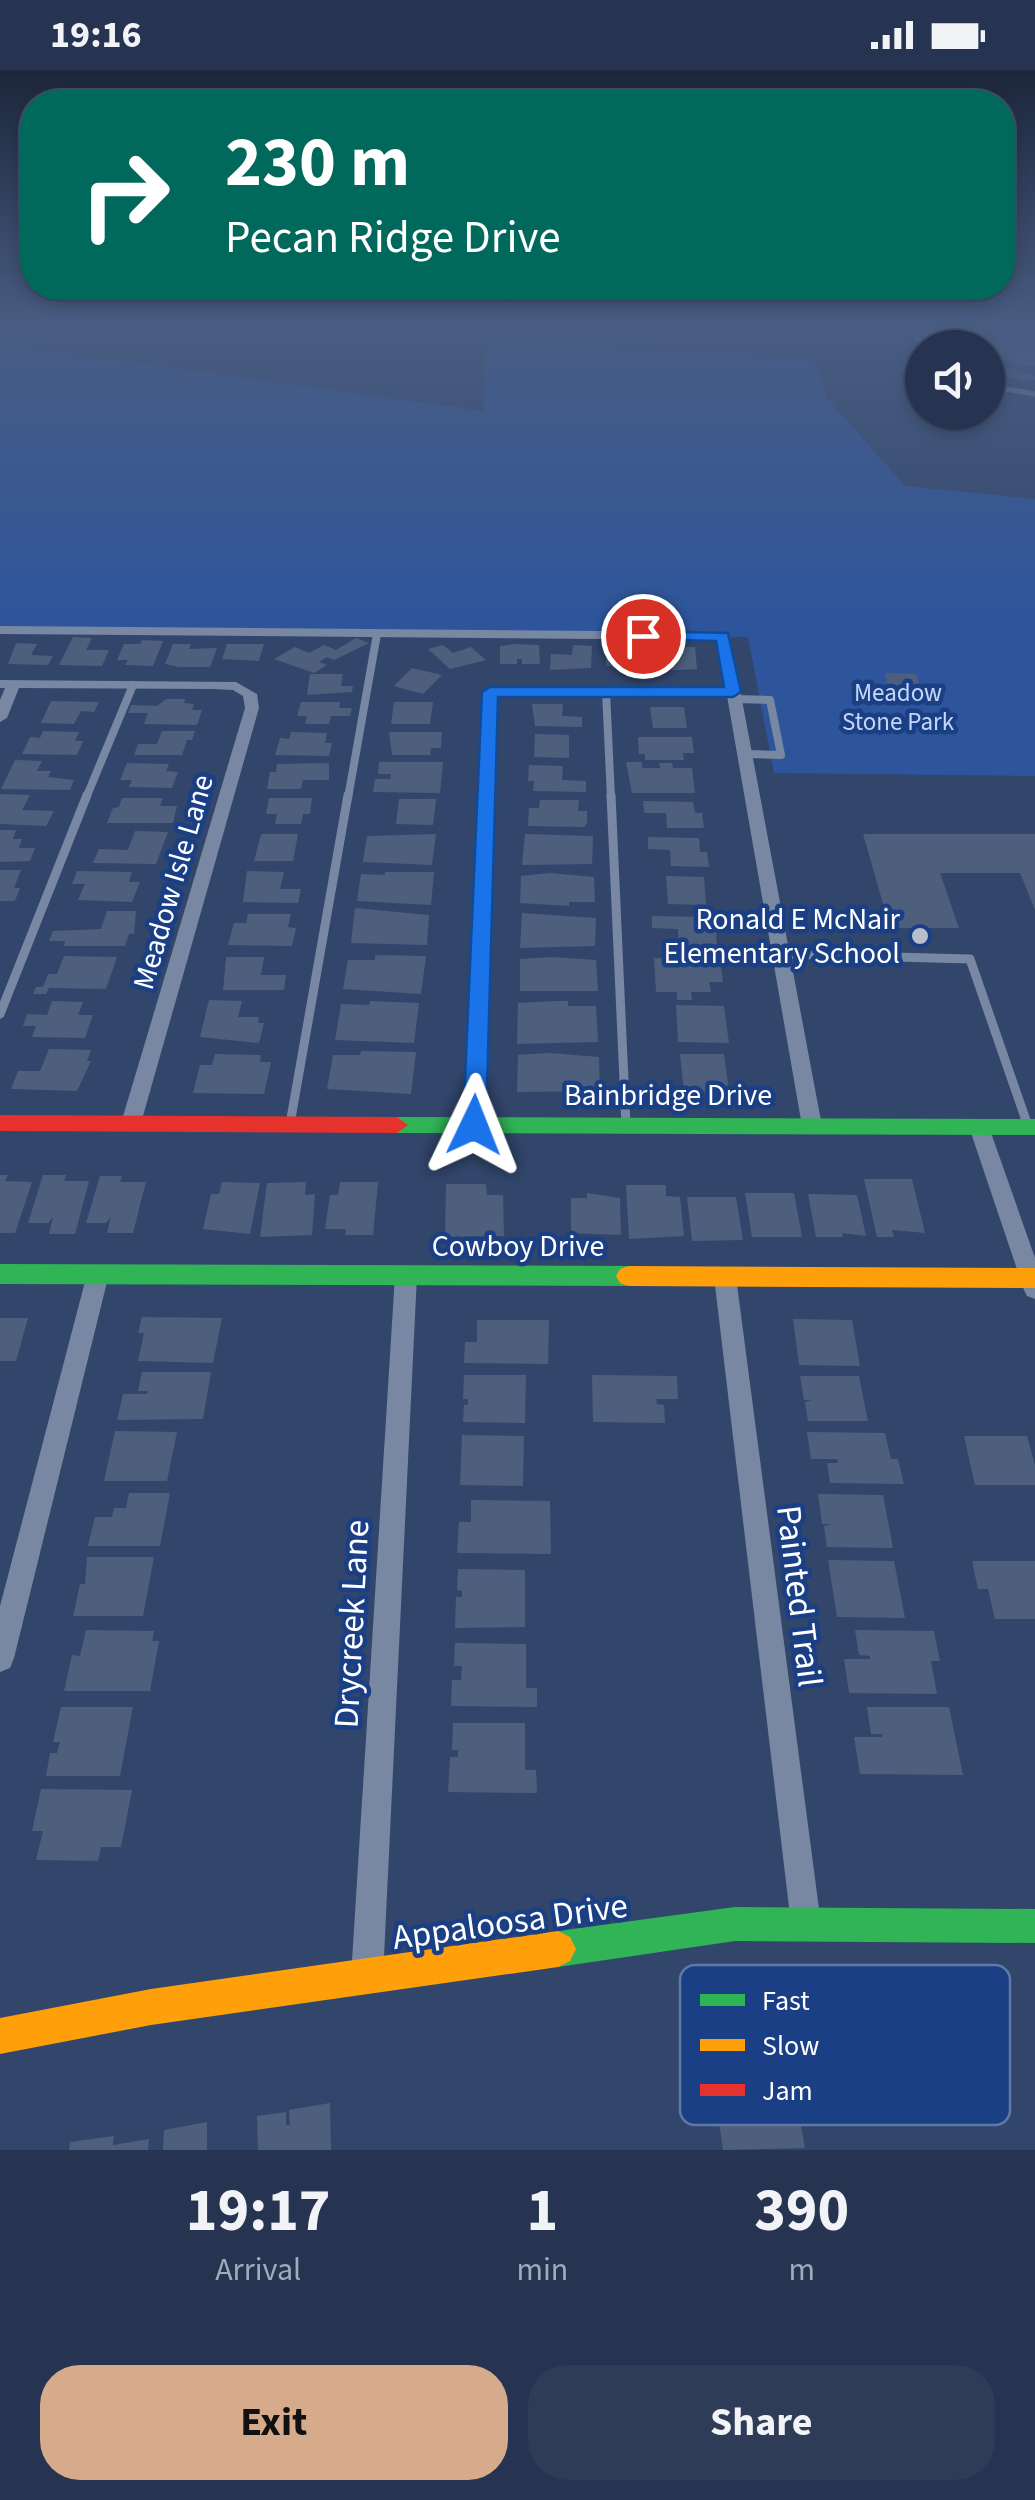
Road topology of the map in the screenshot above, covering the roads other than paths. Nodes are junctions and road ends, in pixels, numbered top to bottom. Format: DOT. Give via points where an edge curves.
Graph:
graph roads {
  1 [pos="0,630"];
  2 [pos="378,634"];
  3 [pos="723,636"];
  4 [pos="7,684"];
  5 [pos="133,685"];
  6 [pos="606,691"];
  7 [pos="734,695"];
  8 [pos="0,718"];
  9 [pos="744,754"];
  10 [pos="780,954"];
  11 [pos="0,1014"];
  12 [pos="0,1123"];
  13 [pos="132,1123"];
  14 [pos="290,1124"];
  15 [pos="474,1125"];
  16 [pos="626,1125"];
  17 [pos="812,1126"];
  18 [pos="979,1127"];
  19 [pos="1032,1127"];
  20 [pos="0,1274"];
  21 [pos="98,1274"];
  22 [pos="406,1275"];
  23 [pos="725,1276"];
  24 [pos="1034,1282"];
  25 [pos="0,1658"];
  26 [pos="806,1924"];
  27 [pos="1035,1926"];
  28 [pos="367,1977"];
  29 [pos="0,2036"];
  1 -- 2 [label="lane"];
  2 -- 3 [label="lane"];
  2 -- 14 [label="lane"];
  3 -- 7 [label="street"];
  4 -- 5 [label="street"];
  4 -- 8 [label="street"];
  5 -- 11 [label="lane"];
  5 -- 13 [label="street, Meadow Isle Lane" via="236,686 250,694 252,708"];
  6 -- 7 [label="street"];
  6 -- 15 [label="street" via="490,692"];
  6 -- 16 [label="lane"];
  7 -- 9 [label="street"];
  7 -- 9 [label="lane" via="770,700 781,754"];
  9 -- 10 [label="street"];
  10 -- 17 [label="street"];
  10 -- 19 [label="lane" via="970,959"];
  12 -- 13 [label="street, Bainbridge Drive"];
  13 -- 14 [label="street, Bainbridge Drive"];
  14 -- 15 [label="street, Bainbridge Drive"];
  15 -- 16 [label="street, Bainbridge Drive"];
  16 -- 17 [label="street, Bainbridge Drive"];
  17 -- 18 [label="street, Bainbridge Drive"];
  18 -- 19 [label="street, Bainbridge Drive"];
  18 -- 24 [label="street"];
  20 -- 21 [label="street, Cowboy Drive"];
  21 -- 22 [label="street, Cowboy Drive"];
  21 -- 25 [label="street"];
  22 -- 23 [label="street, Cowboy Drive"];
  22 -- 28 [label="street, Drycreek Lane"];
  23 -- 24 [label="street, Cowboy Drive"];
  23 -- 26 [label="street, Painted Trail"];
  26 -- 27 [label="street, Appaloosa Drive"];
  26 -- 28 [label="street, Appaloosa Drive" via="735,1924"];
  28 -- 29 [label="street, Appaloosa Drive"];
}
